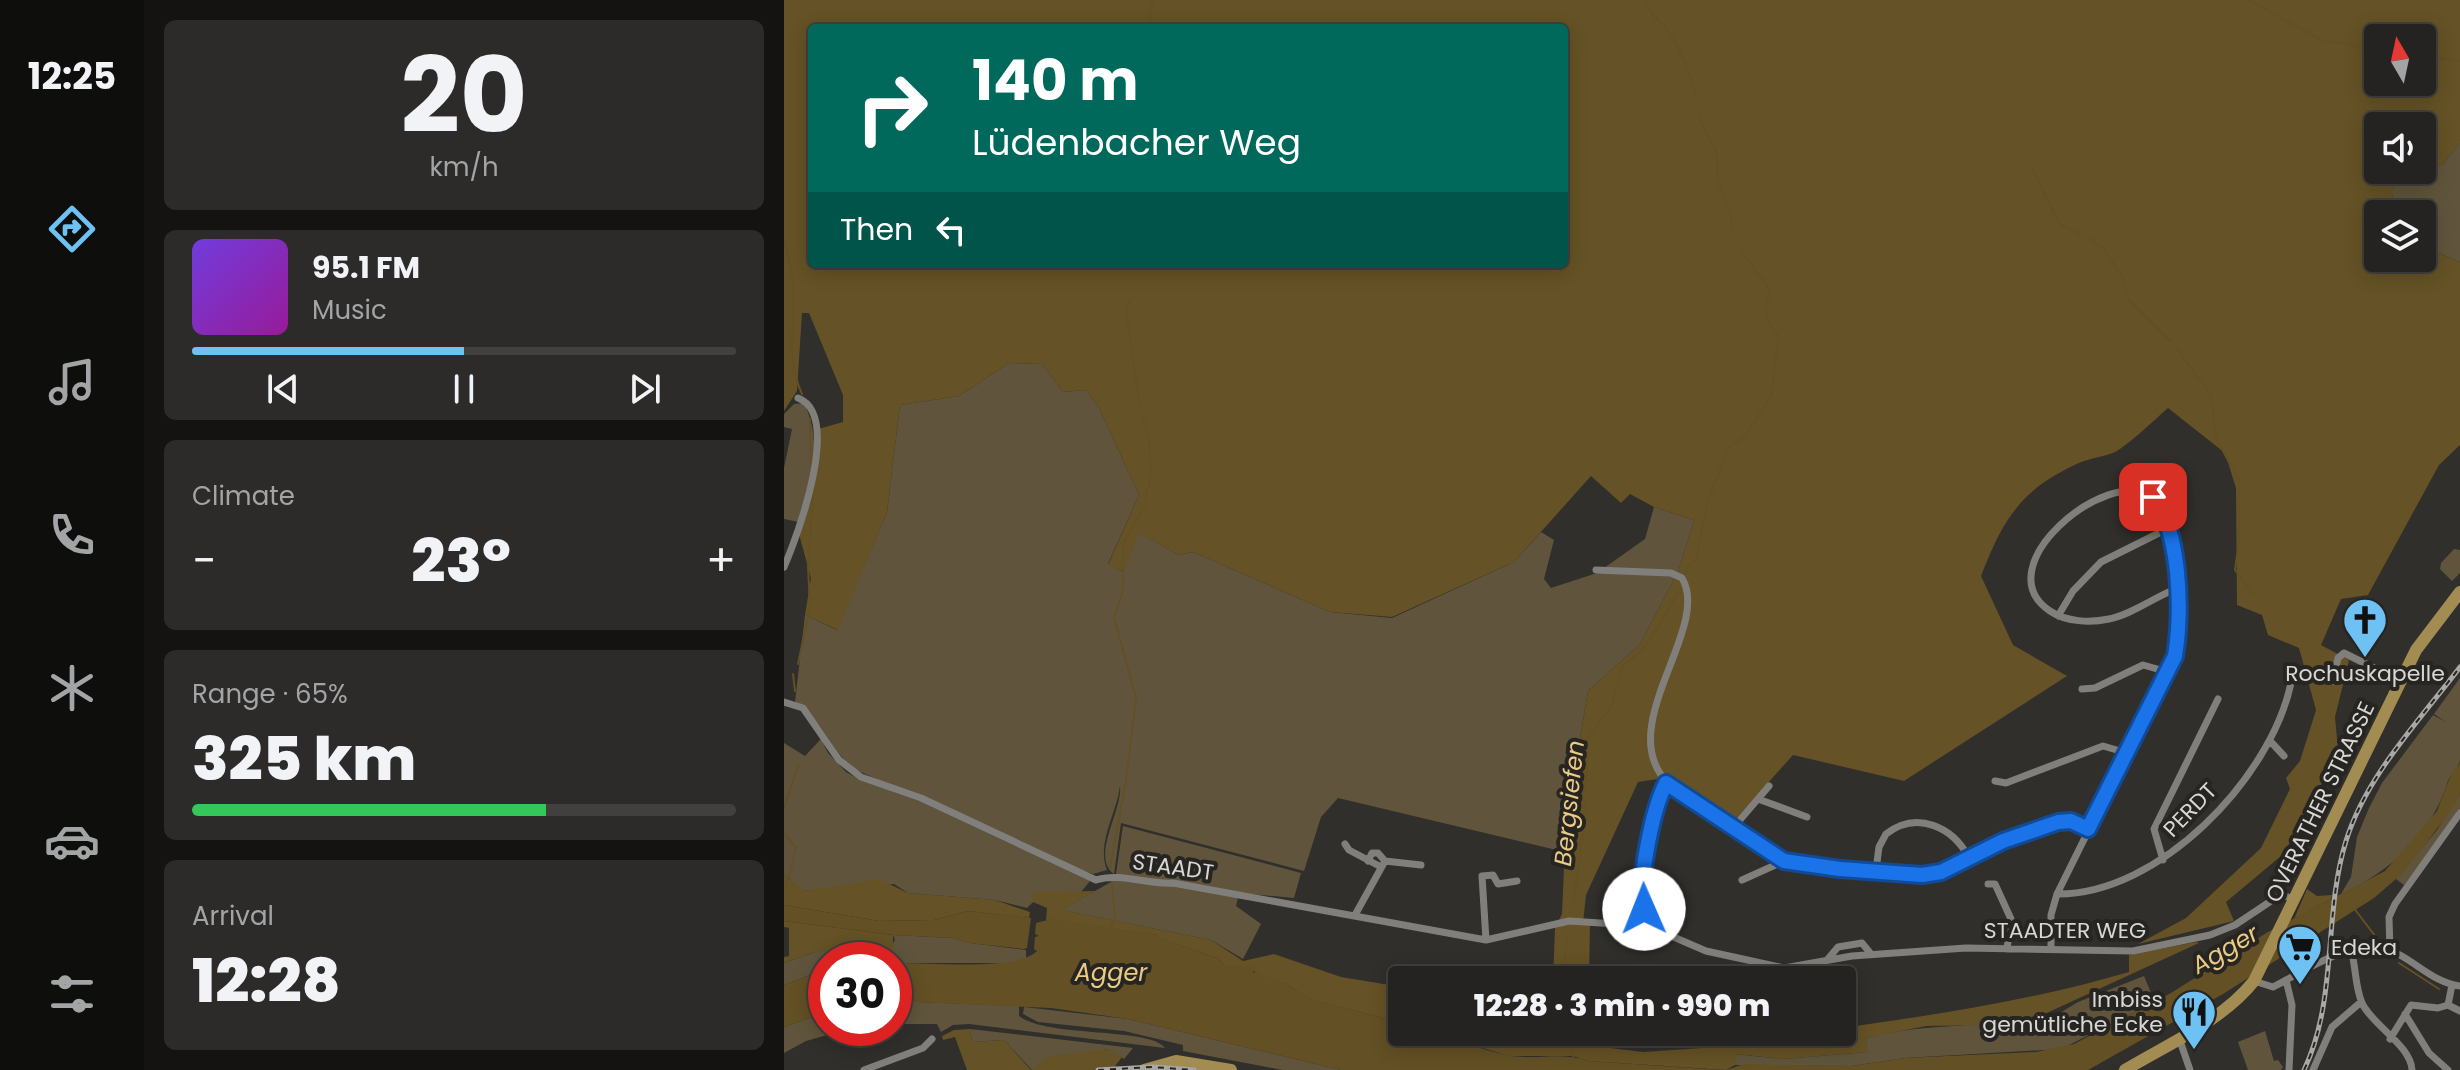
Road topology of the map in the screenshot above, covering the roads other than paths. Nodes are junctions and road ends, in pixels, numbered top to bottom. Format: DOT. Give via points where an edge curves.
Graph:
graph roads {
  1 [pos="798,398"];
  2 [pos="2169,528"];
  3 [pos="784,567"];
  4 [pos="1596,570"];
  5 [pos="2176,589"];
  6 [pos="2460,592"];
  7 [pos="2058,616"];
  8 [pos="2168,672"];
  9 [pos="2333,681"];
  10 [pos="2400,681"];
  11 [pos="2291,683"];
  12 [pos="2082,689"];
  13 [pos="2218,699"];
  14 [pos="784,702"];
  15 [pos="2271,742"];
  16 [pos="2127,753"];
  17 [pos="2284,756"];
  18 [pos="1995,781"];
  19 [pos="1666,783"];
  20 [pos="1769,786"];
  21 [pos="1758,799"];
  22 [pos="2460,813"];
  23 [pos="1807,817"];
  24 [pos="1733,828"];
  25 [pos="2088,829"];
  26 [pos="1345,844"];
  27 [pos="1969,858"];
  28 [pos="2163,860"];
  29 [pos="1784,861"];
  30 [pos="1383,864"];
  31 [pos="1421,865"];
  32 [pos="1876,870"];
  33 [pos="1742,880"];
  34 [pos="1517,881"];
  35 [pos="1988,884"];
  36 [pos="2057,894"];
  37 [pos="2294,899"];
  38 [pos="1355,915"];
  39 [pos="1593,922"];
  40 [pos="1648,926"];
  41 [pos="1486,940"];
  42 [pos="2007,949"];
  43 [pos="2051,949"];
  44 [pos="2351,949"];
  45 [pos="2390,951"];
  46 [pos="1775,966"];
  47 [pos="1795,966"];
  48 [pos="2257,977"];
  49 [pos="2286,980"];
  50 [pos="2456,986"];
  51 [pos="2361,1002"];
  52 [pos="2448,1005"];
  53 [pos="2460,1011"];
  54 [pos="2405,1014"];
  55 [pos="2178,1038"];
  56 [pos="932,1039"];
  57 [pos="2390,1039"];
  58 [pos="864,1070"];
  59 [pos="1144,1070"];
  60 [pos="1231,1070"];
  61 [pos="2125,1070"];
  62 [pos="2190,1070"];
  63 [pos="2289,1070"];
  64 [pos="2313,1070"];
  65 [pos="2412,1070"];
  66 [pos="2448,1070"];
  1 -- 3 [label="street" via="813,415 817,458"];
  2 -- 5 [label="street"];
  2 -- 7 [label="street" via="2101,562"];
  2 -- 7 [label="street" via="2153,497 2136,491 2117,493 2066,518 2044,542 2032,568 2038,599"];
  4 -- 19 [label="street" via="1671,573 1685,584 1686,619 1663,675 1651,745"];
  5 -- 7 [label="street" via="2109,619"];
  5 -- 8 [label="street" via="2180,627"];
  6 -- 10 [label="main road, OVERATHER STRASSE"];
  8 -- 12 [label="street" via="2143,665"];
  8 -- 16 [label="street"];
  9 -- 10 [label="street" via="2344,653"];
  10 -- 37 [label="main road, OVERATHER STRASSE"];
  11 -- 15 [label="street, PERDT"];
  13 -- 28 [label="street" via="2154,829"];
  14 -- 38 [label="street, STAADT" via="810,715 839,760 861,777 921,798 1096,880 1107,876 1173,883"];
  15 -- 17 [label="street"];
  15 -- 28 [label="street, PERDT" via="2249,774"];
  16 -- 18 [label="street" via="2103,746 2006,783"];
  16 -- 25 [label="street"];
  19 -- 24 [label="street"];
  19 -- 40 [label="street" via="1640,894"];
  20 -- 21 [label="street"];
  21 -- 23 [label="street"];
  21 -- 24 [label="street"];
  22 -- 45 [label="street" via="2395,904 2389,917"];
  24 -- 29 [label="street"];
  25 -- 27 [label="street" via="2058,822"];
  25 -- 36 [label="street"];
  26 -- 30 [label="street" via="1368,861"];
  27 -- 32 [label="street" via="1922,875"];
  27 -- 32 [label="street" via="1945,829 1913,823 1886,834"];
  28 -- 36 [label="street, PERDT" via="2101,888"];
  29 -- 32 [label="street"];
  29 -- 33 [label="street"];
  30 -- 31 [label="street"];
  30 -- 38 [label="street"];
  34 -- 41 [label="street" via="1498,884 1493,875 1482,876"];
  35 -- 42 [label="street" via="1995,884 2011,919"];
  36 -- 43 [label="street"];
  37 -- 43 [label="street, STAADTER WEG" via="2274,899 2222,931 2156,947"];
  37 -- 48 [label="main road, OVERATHER STRASSE"];
  38 -- 41 [label="street, STAADT"];
  39 -- 40 [label="street, STAADTER WEG"];
  39 -- 41 [label="street, STAADT" via="1569,921"];
  40 -- 46 [label="street, STAADTER WEG" via="1706,951"];
  42 -- 43 [label="street, STAADTER WEG"];
  42 -- 47 [label="street, STAADTER WEG" via="1871,954 1862,943 1838,947 1827,960"];
  44 -- 45 [label="street"];
  44 -- 49 [label="street"];
  44 -- 51 [label="street"];
  45 -- 50 [label="street"];
  48 -- 49 [label="street" via="2273,987"];
  48 -- 55 [label="main road, OVERATHER STRASSE" via="2242,997"];
  49 -- 63 [label="street" via="2292,1005"];
  50 -- 52 [label="street"];
  51 -- 57 [label="street"];
  51 -- 64 [label="street" via="2332,1027"];
  52 -- 53 [label="street"];
  52 -- 54 [label="street" via="2414,1004"];
  54 -- 57 [label="street"];
  54 -- 66 [label="street" via="2429,1053"];
  55 -- 61 [label="main road, OVERATHER STRASSE"];
  55 -- 62 [label="street"];
  56 -- 58 [label="street" via="923,1048"];
  57 -- 65 [label="street" via="2410,1059"];
  59 -- 60 [label="main road" via="1176,1061"];
}
